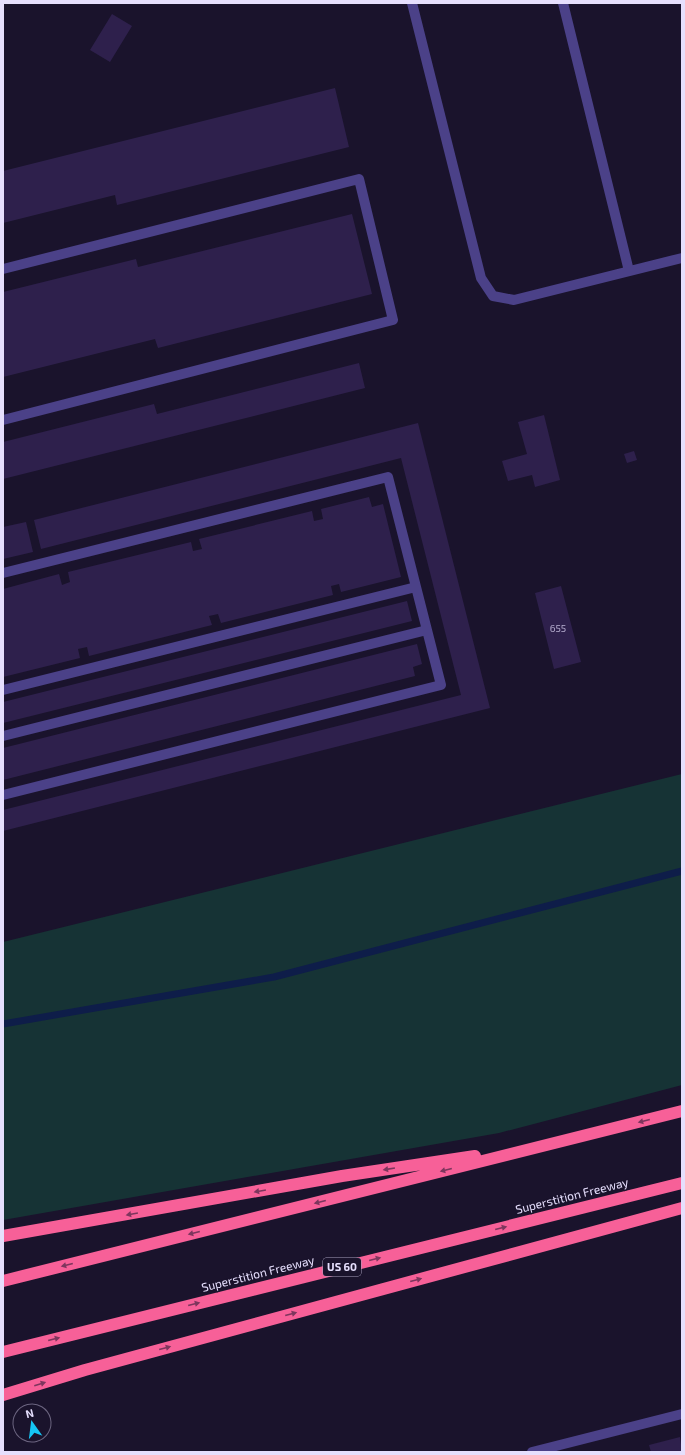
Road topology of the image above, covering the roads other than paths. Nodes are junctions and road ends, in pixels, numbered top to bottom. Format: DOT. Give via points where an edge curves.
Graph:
graph roads {
  1 [pos="412,3"];
  2 [pos="563,3"];
  3 [pos="682,258"];
  4 [pos="3,269"];
  5 [pos="629,271"];
  6 [pos="3,420"];
  7 [pos="3,573"];
  8 [pos="416,587"];
  9 [pos="427,630"];
  10 [pos="3,690"];
  11 [pos="3,736"];
  12 [pos="3,795"];
  13 [pos="682,1111"];
  14 [pos="552,1144"];
  15 [pos="682,1183"];
  16 [pos="682,1208"];
  17 [pos="3,1236"];
  18 [pos="3,1281"];
  19 [pos="3,1352"];
  20 [pos="3,1395"];
  21 [pos="682,1414"];
  22 [pos="532,1452"];
  1 -- 5 [label="lane" via="481,278 493,296 514,300"];
  2 -- 5 [label="lane"];
  3 -- 5 [label="lane"];
  4 -- 6 [label="lane" via="360,179 393,320"];
  7 -- 8 [label="lane" via="388,477"];
  8 -- 9 [label="lane"];
  8 -- 10 [label="lane"];
  9 -- 11 [label="lane"];
  9 -- 12 [label="lane" via="441,685"];
  13 -- 14 [label="highway, one-way"];
  14 -- 17 [label="highway, one-way" via="342,1176"];
  14 -- 18 [label="highway, one-way"];
  19 -- 15 [label="highway, Superstition Freeway / US 60, one-way"];
  20 -- 16 [label="highway, one-way" via="93,1368"];
  21 -- 22 [label="lane"];
}
